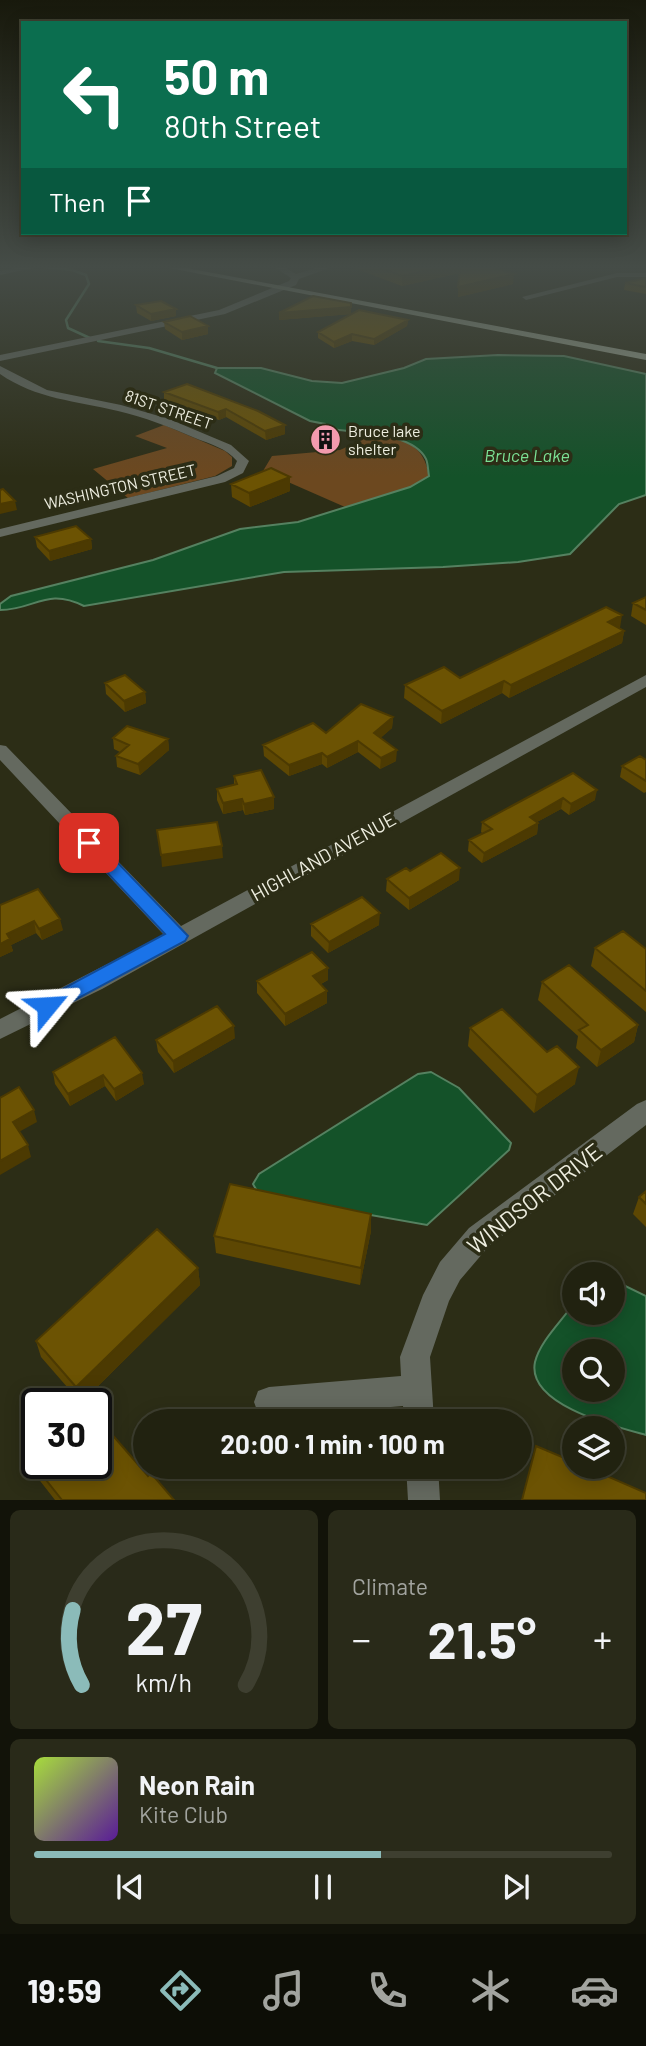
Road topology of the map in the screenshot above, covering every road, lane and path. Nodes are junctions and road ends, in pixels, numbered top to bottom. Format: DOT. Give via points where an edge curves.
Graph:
graph roads {
  1 [pos="101,337"];
  2 [pos="540,337"];
  3 [pos="646,357"];
  4 [pos="0,358"];
  5 [pos="0,369"];
  6 [pos="243,464"];
  7 [pos="0,533"];
  8 [pos="646,680"];
  9 [pos="0,750"];
  10 [pos="178,936"];
  11 [pos="0,1030"];
  12 [pos="646,1111"];
  13 [pos="417,1390"];
  14 [pos="269,1402"];
  15 [pos="418,1409"];
  16 [pos="423,1479"];
  17 [pos="424,1500"];
  1 -- 4 [label="street"];
  2 -- 3 [label="main road"];
  5 -- 6 [label="street, 81ST STREET" via="46,395 120,408 176,426 234,451"];
  6 -- 7 [label="street, WASHINGTON STREET" via="231,475 205,484"];
  8 -- 10 [label="street, HIGHLAND AVENUE"];
  9 -- 10 [label="street"];
  10 -- 11 [label="street, HIGHLAND AVENUE"];
  12 -- 13 [label="street, WINDSOR DRIVE" via="462,1254 437,1295 415,1357"];
  13 -- 14 [label="street"];
  13 -- 15 [label="street, WINDSOR DRIVE"];
  16 -- 17 [label="street"];
}
